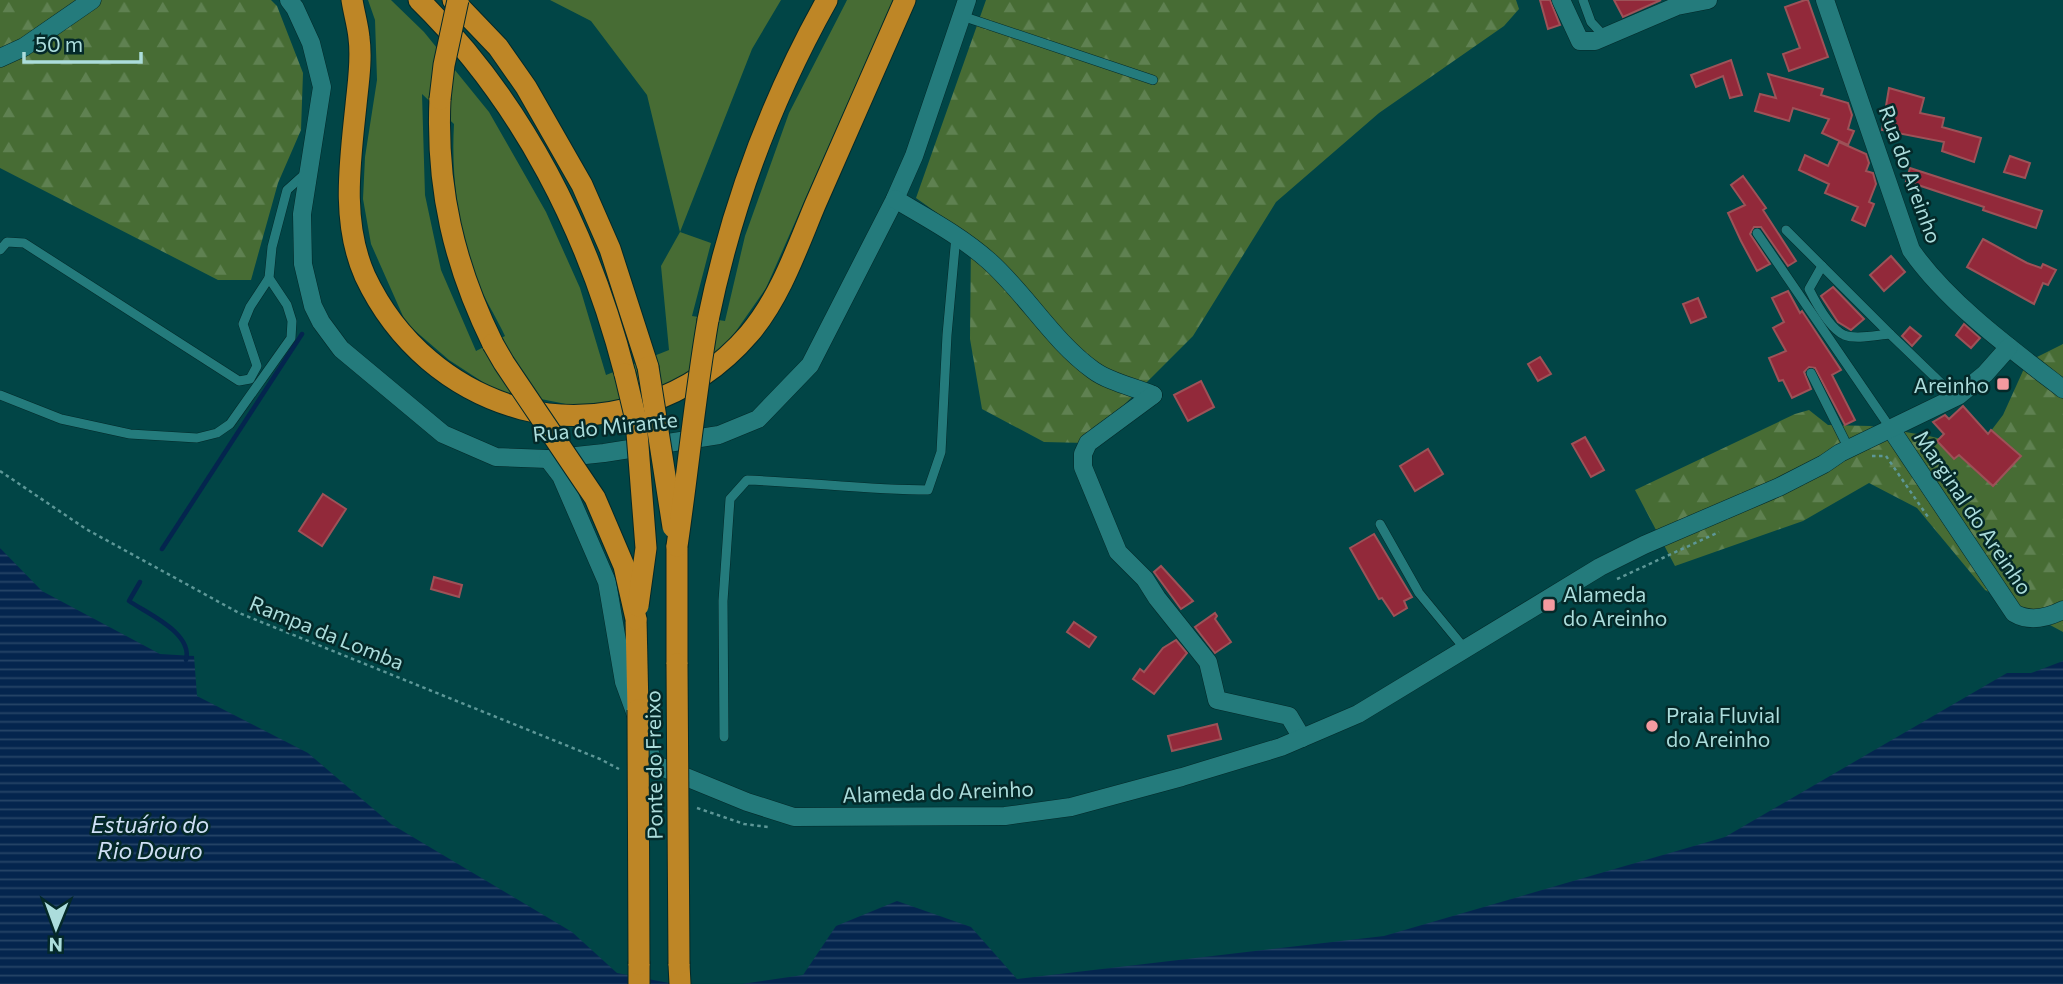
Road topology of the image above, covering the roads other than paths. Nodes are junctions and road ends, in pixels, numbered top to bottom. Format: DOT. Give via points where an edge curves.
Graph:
graph roads {
  1 [pos="92,0"];
  2 [pos="289,0"];
  3 [pos="352,0"];
  4 [pos="419,0"];
  5 [pos="453,0"];
  6 [pos="458,0"];
  7 [pos="827,0"];
  8 [pos="905,0"];
  9 [pos="1561,0"];
  10 [pos="1584,0"];
  11 [pos="1708,0"];
  12 [pos="1825,0"];
  13 [pos="964,8"];
  14 [pos="1605,37"];
  15 [pos="0,58"];
  16 [pos="1153,79"];
  17 [pos="308,170"];
  18 [pos="895,199"];
  19 [pos="1786,230"];
  20 [pos="1757,233"];
  21 [pos="956,236"];
  22 [pos="0,250"];
  23 [pos="1822,265"];
  24 [pos="269,278"];
  25 [pos="1890,334"];
  26 [pos="2008,347"];
  27 [pos="1811,373"];
  28 [pos="2063,389"];
  29 [pos="0,395"];
  30 [pos="1958,396"];
  31 [pos="1891,429"];
  32 [pos="1849,449"];
  33 [pos="548,459"];
  34 [pos="1380,524"];
  35 [pos="677,547"];
  36 [pos="2063,610"];
  37 [pos="636,619"];
  38 [pos="1465,649"];
  39 [pos="724,737"];
  40 [pos="1302,738"];
  41 [pos="639,984"];
  42 [pos="680,984"];
  1 -- 15 [label="street"];
  2 -- 17 [label="street, Rua do Mirante" via="311,43 322,87"];
  3 -- 8 [label="highway" via="359,80 348,178 351,228 365,275 389,319 433,367 499,403 570,416 605,414 679,389 720,362 749,334 796,250"];
  4 -- 37 [label="highway, bridge" via="502,96 559,193 604,302 636,420 646,548"];
  5 -- 35 [label="highway, bridge" via="498,47 526,87 582,185 610,249 648,367"];
  6 -- 37 [label="highway, bridge" via="440,99 443,187 454,247 477,313 503,363 595,498 624,566"];
  7 -- 35 [label="highway, bridge" via="764,129 737,206 708,320"];
  9 -- 14 [label="street" via="1580,41"];
  10 -- 14 [label="lane" via="1591,22"];
  11 -- 14 [label="street" via="1678,6"];
  12 -- 26 [label="street, Rua do Areinho" via="1911,250 1927,273"];
  13 -- 16 [label="lane"];
  13 -- 18 [label="street, Rua do Mirante"];
  17 -- 24 [label="lane" via="286,190"];
  17 -- 33 [label="street, Rua do Mirante" via="302,214 303,264 313,306 341,349 443,434 496,457"];
  18 -- 21 [label="street"];
  18 -- 33 [label="street, Rua do Mirante" via="810,365 758,419 719,435"];
  19 -- 23 [label="lane"];
  20 -- 31 [label="lane"];
  21 -- 39 [label="lane" via="941,452 928,490 747,480 730,499 723,601"];
  21 -- 40 [label="street" via="989,261 1058,340 1096,372 1153,395 1088,443 1083,454 1083,467 1118,552 1145,579 1208,662 1217,700 1289,716"];
  22 -- 24 [label="lane" via="7,243 24,243 239,381 250,379 257,366 243,324"];
  23 -- 25 [label="lane"];
  23 -- 25 [label="lane" via="1810,289 1819,309 1843,335"];
  24 -- 29 [label="lane" via="290,313 291,338 230,424 217,433 197,438 130,434 61,419"];
  25 -- 30 [label="lane"];
  26 -- 28 [label="street, Rua do Areinho"];
  26 -- 30 [label="street, Alameda do Areinho"];
  27 -- 32 [label="lane"];
  30 -- 31 [label="street, Alameda do Areinho"];
  31 -- 32 [label="street, Alameda do Areinho"];
  31 -- 36 [label="street, Marginal do Areinho" via="2014,613 2024,619"];
  32 -- 38 [label="street, Alameda do Areinho" via="1779,487 1600,567"];
  33 -- 40 [label="street, Alameda do Areinho" via="561,476 607,582 624,682 654,764 747,802 794,817 1005,816 1071,807 1195,774"];
  34 -- 38 [label="lane" via="1419,593"];
  35 -- 42 [label="highway, Ponte do Freixo, bridge"];
  37 -- 41 [label="highway, Ponte do Freixo, bridge"];
  38 -- 40 [label="street, Alameda do Areinho" via="1359,715"];
}
